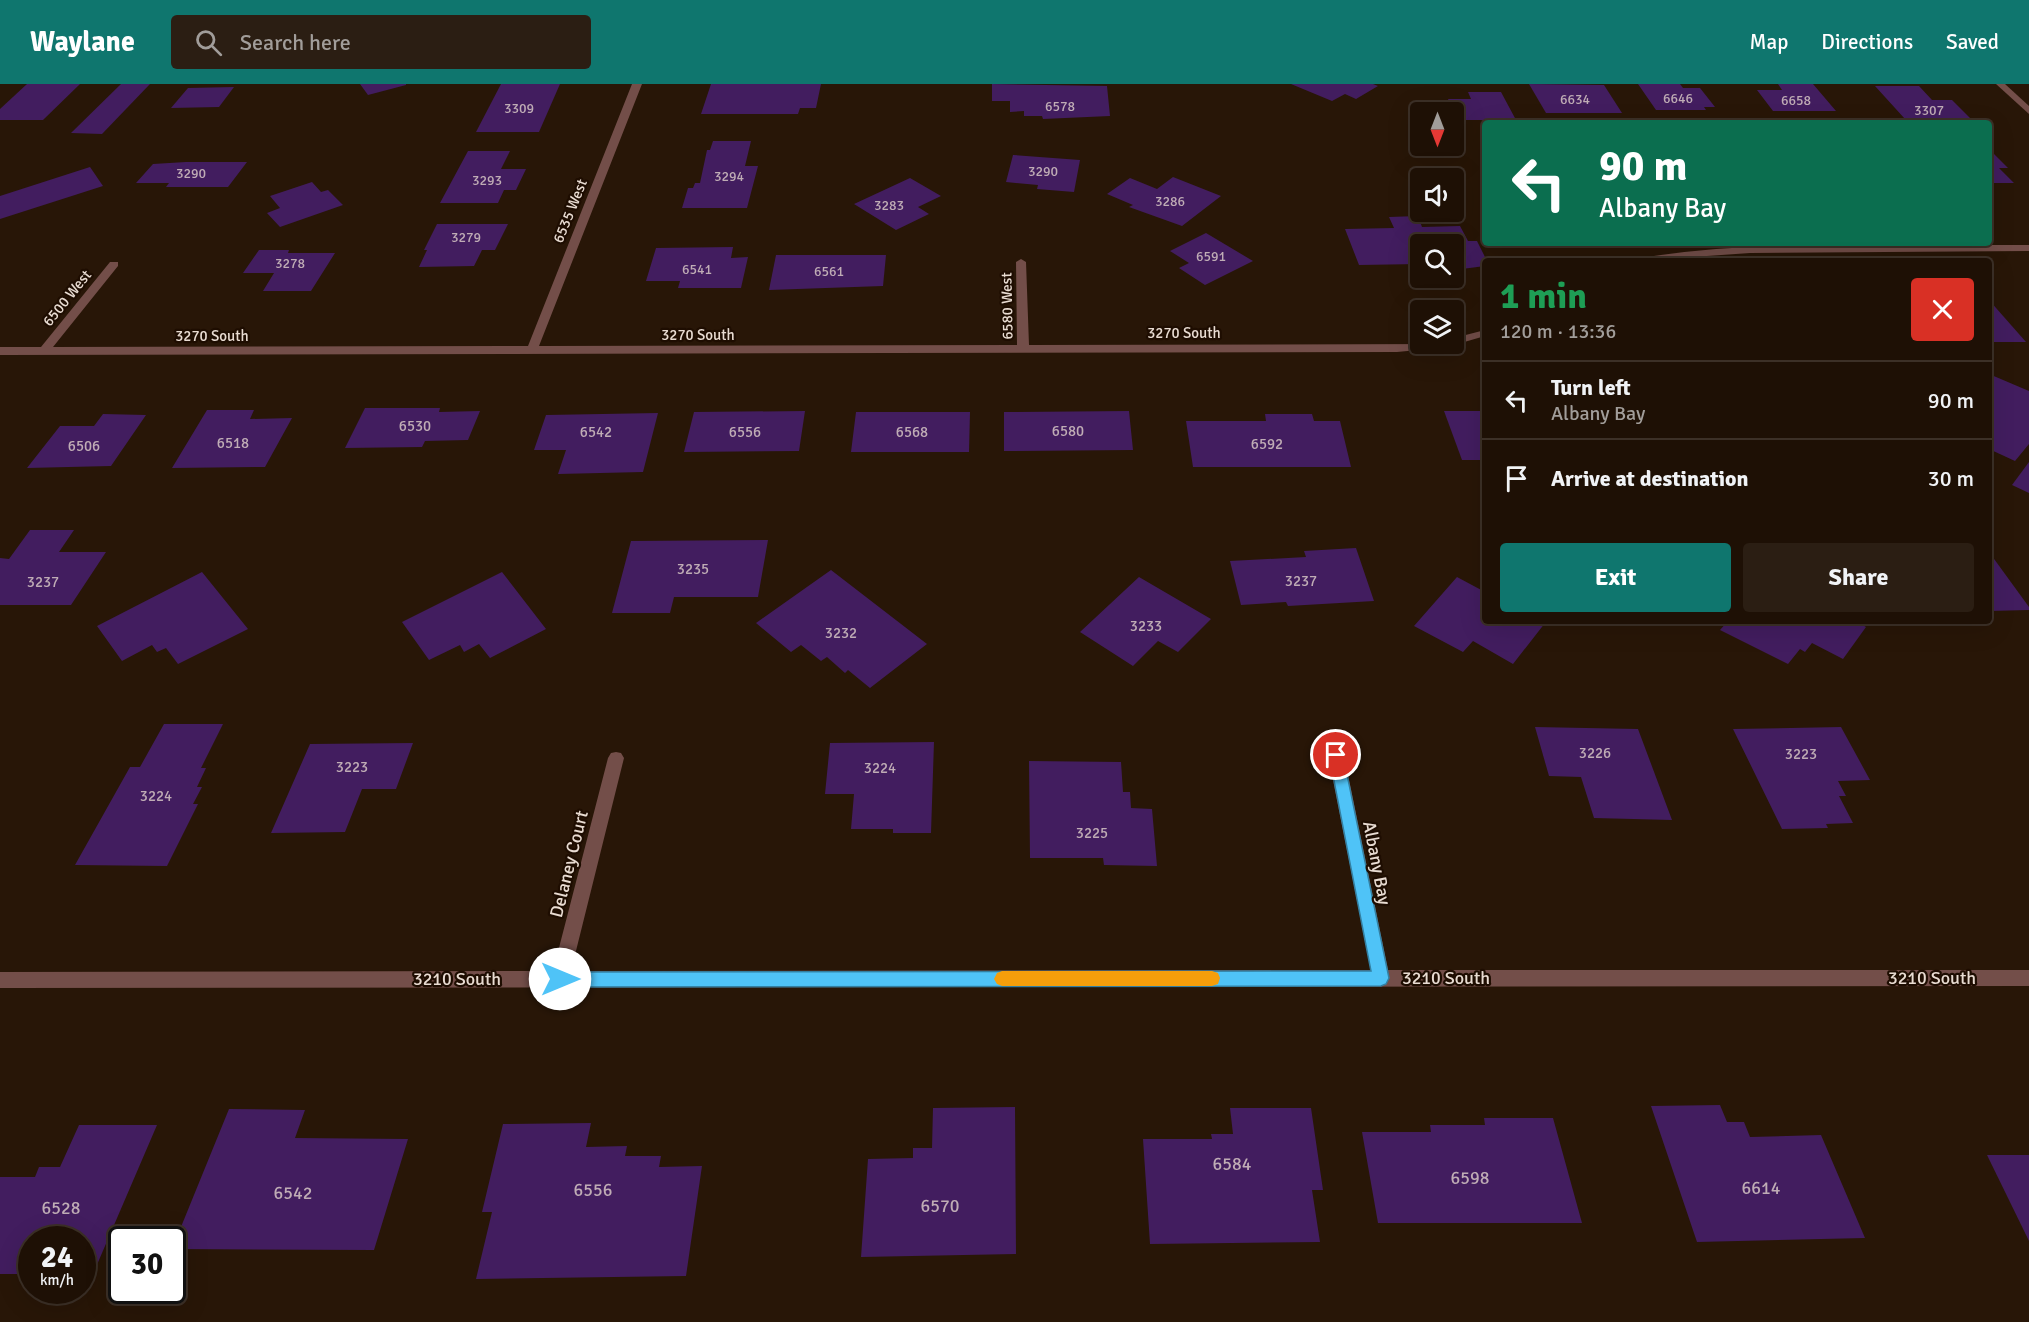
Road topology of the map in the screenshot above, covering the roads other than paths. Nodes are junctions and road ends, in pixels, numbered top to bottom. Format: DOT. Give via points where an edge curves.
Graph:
graph roads {
  1 [pos="637,84"];
  2 [pos="2000,84"];
  3 [pos="2029,111"];
  4 [pos="2029,248"];
  5 [pos="1711,252"];
  6 [pos="1664,258"];
  7 [pos="1717,258"];
  8 [pos="1021,262"];
  9 [pos="114,264"];
  10 [pos="1482,334"];
  11 [pos="1464,338"];
  12 [pos="1410,347"];
  13 [pos="1023,349"];
  14 [pos="532,350"];
  15 [pos="0,351"];
  16 [pos="44,351"];
  17 [pos="1336,755"];
  18 [pos="616,758"];
  19 [pos="1381,978"];
  20 [pos="2029,978"];
  21 [pos="560,979"];
  22 [pos="0,980"];
  1 -- 14 [label="street, 6535 West"];
  2 -- 3 [label="street"];
  4 -- 5 [label="street"];
  5 -- 6 [label="street"];
  5 -- 7 [label="street"];
  8 -- 13 [label="street, 6580 West"];
  9 -- 16 [label="street, 6500 West"];
  10 -- 11 [label="street"];
  12 -- 13 [label="street, 3270 South"];
  13 -- 14 [label="street, 3270 South"];
  14 -- 16 [label="street, 3270 South"];
  15 -- 16 [label="street, 3270 South"];
  17 -- 19 [label="street, Albany Bay"];
  18 -- 21 [label="street, Delaney Court"];
  19 -- 20 [label="street, 3210 South"];
  19 -- 21 [label="street, 3210 South"];
  21 -- 22 [label="street, 3210 South"];
}
